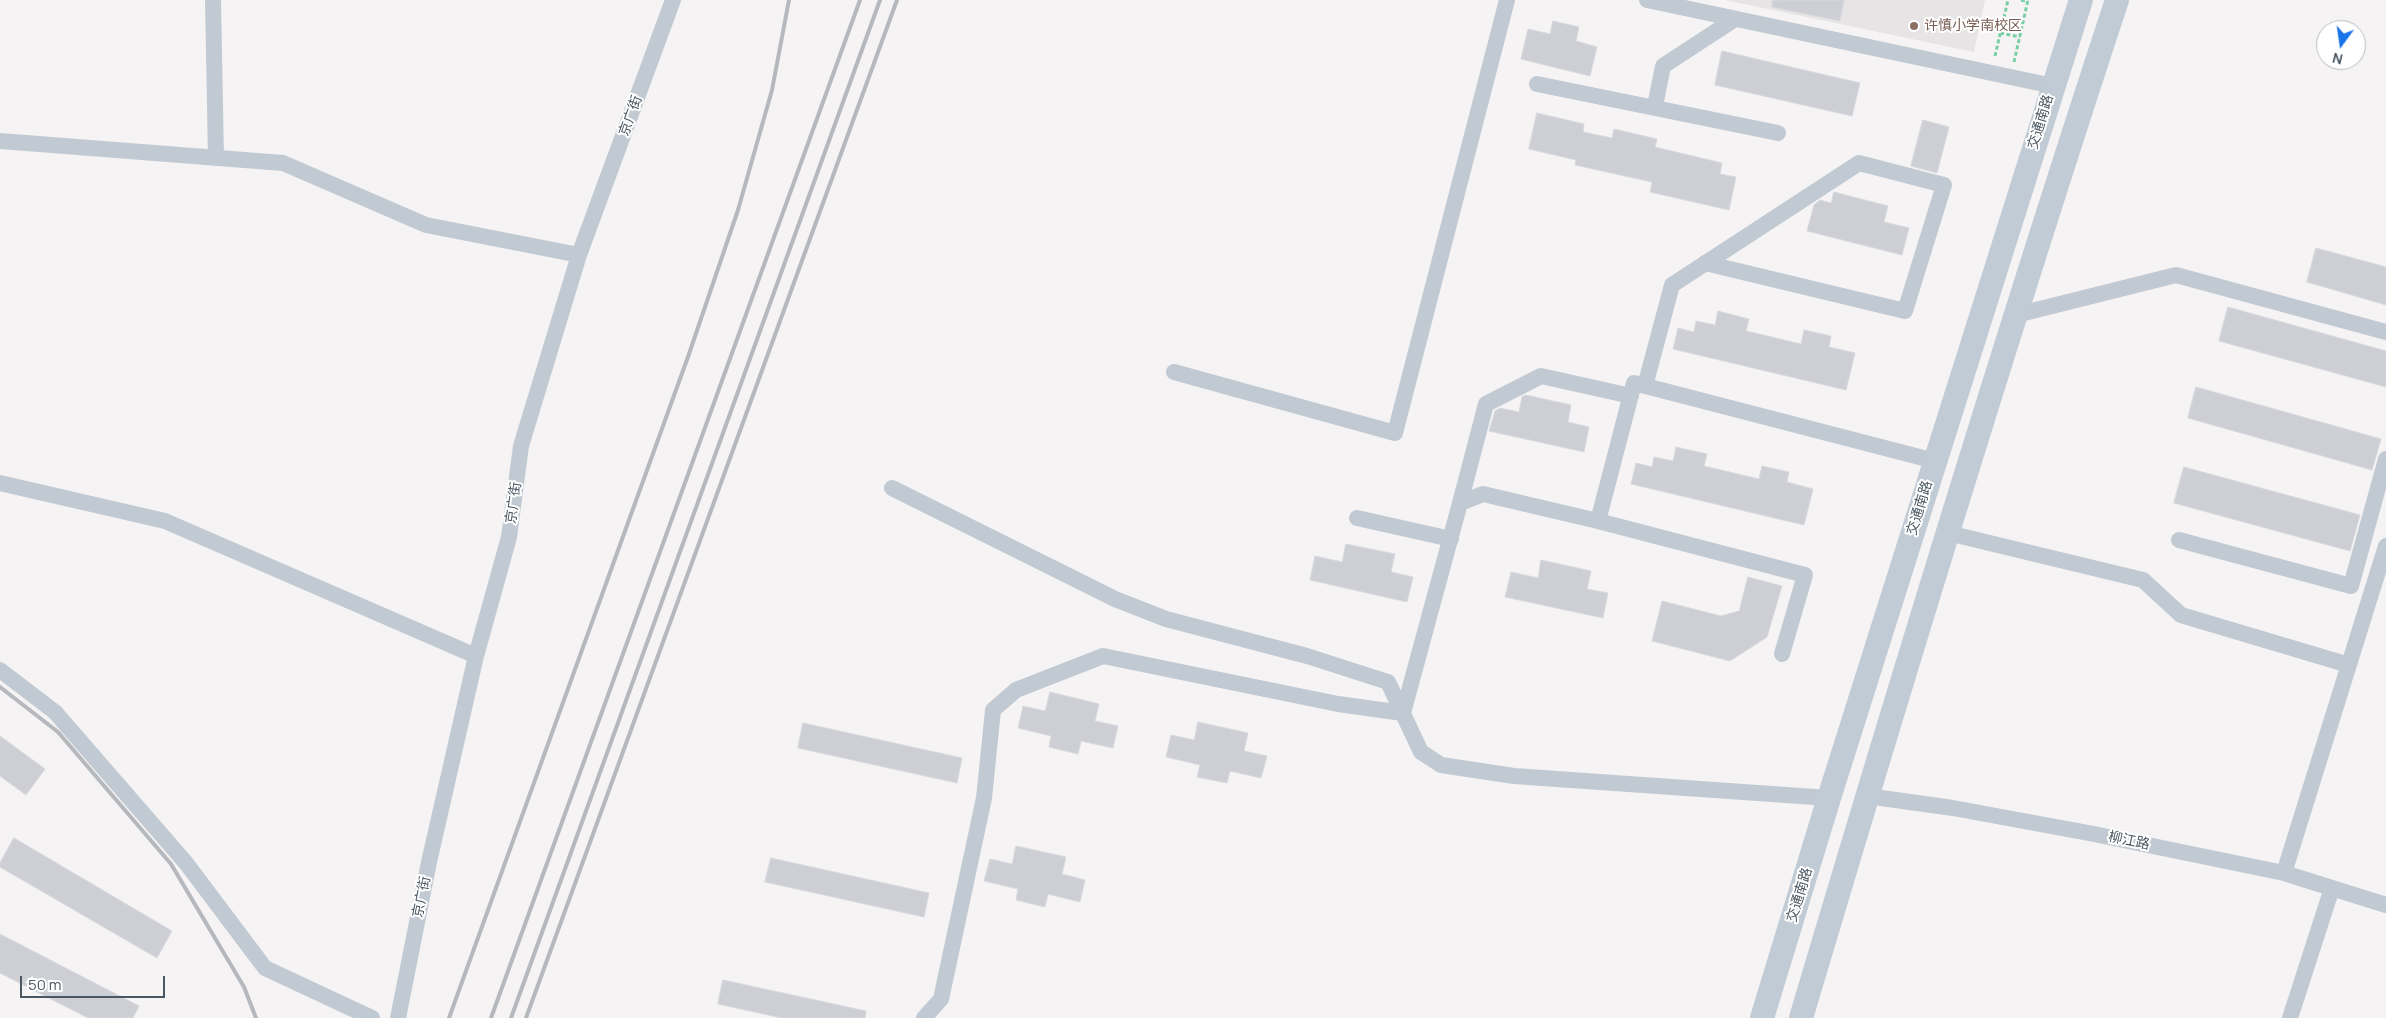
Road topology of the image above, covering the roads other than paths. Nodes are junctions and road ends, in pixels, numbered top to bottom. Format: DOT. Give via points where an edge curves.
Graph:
graph roads {
  1 [pos="213,0"];
  2 [pos="673,0"];
  3 [pos="1507,0"];
  4 [pos="1647,0"];
  5 [pos="2081,0"];
  6 [pos="2118,0"];
  7 [pos="1666,2"];
  8 [pos="1735,19"];
  9 [pos="1537,84"];
  10 [pos="2053,86"];
  11 [pos="1655,106"];
  12 [pos="1778,133"];
  13 [pos="0,142"];
  14 [pos="216,158"];
  15 [pos="579,255"];
  16 [pos="1705,263"];
  17 [pos="2016,315"];
  18 [pos="2386,332"];
  19 [pos="1174,372"];
  20 [pos="1645,386"];
  21 [pos="1631,396"];
  22 [pos="2386,459"];
  23 [pos="1935,461"];
  24 [pos="0,483"];
  25 [pos="892,488"];
  26 [pos="1460,503"];
  27 [pos="1357,518"];
  28 [pos="1598,521"];
  29 [pos="1948,533"];
  30 [pos="1451,539"];
  31 [pos="2179,540"];
  32 [pos="2386,546"];
  33 [pos="1782,654"];
  34 [pos="476,656"];
  35 [pos="2349,665"];
  36 [pos="0,670"];
  37 [pos="1403,714"];
  38 [pos="1867,796"];
  39 [pos="1829,798"];
  40 [pos="2284,873"];
  41 [pos="2332,888"];
  42 [pos="2386,905"];
  43 [pos="372,1018"];
  44 [pos="398,1018"];
  45 [pos="924,1018"];
  46 [pos="1762,1018"];
  47 [pos="1801,1018"];
  48 [pos="2290,1018"];
  1 -- 14 [label="street"];
  2 -- 15 [label="street, 京广街"];
  3 -- 19 [label="street" via="1394,433"];
  4 -- 7 [label="street"];
  5 -- 10 [label="main road, 交通南路"];
  6 -- 17 [label="main road"];
  7 -- 8 [label="street"];
  8 -- 10 [label="street"];
  8 -- 11 [label="street" via="1664,66"];
  9 -- 11 [label="street"];
  10 -- 23 [label="main road, 交通南路"];
  11 -- 12 [label="street"];
  13 -- 14 [label="street"];
  14 -- 15 [label="street" via="283,163 426,224"];
  15 -- 34 [label="street, 京广街" via="521,446 509,537"];
  16 -- 16 [label="street" via="1859,164 1944,185 1905,312"];
  16 -- 20 [label="street" via="1672,284"];
  17 -- 18 [label="street" via="2176,274"];
  17 -- 29 [label="main road"];
  20 -- 21 [label="street" via="1634,383"];
  20 -- 23 [label="street"];
  21 -- 26 [label="street" via="1541,376 1486,404"];
  21 -- 28 [label="street"];
  22 -- 31 [label="street" via="2351,586"];
  23 -- 39 [label="main road, 交通南路"];
  24 -- 34 [label="street" via="166,521"];
  25 -- 37 [label="street" via="1116,599 1166,619 1307,656 1388,682"];
  26 -- 28 [label="street" via="1483,494"];
  26 -- 30 [label="street"];
  27 -- 30 [label="street"];
  28 -- 33 [label="street" via="1805,575"];
  29 -- 35 [label="street" via="2143,580 2181,615"];
  29 -- 38 [label="main road"];
  30 -- 37 [label="street"];
  32 -- 35 [label="street"];
  34 -- 44 [label="street, 京广街" via="429,862"];
  35 -- 40 [label="street"];
  36 -- 43 [label="street" via="55,712 186,863 265,968"];
  37 -- 39 [label="street" via="1421,752 1441,765 1514,776"];
  37 -- 45 [label="street" via="1338,704 1103,656 1016,690 993,710 984,798 941,999"];
  38 -- 39 [label="main road"];
  38 -- 40 [label="street, 柳江路" via="2085,832"];
  38 -- 47 [label="main road"];
  39 -- 46 [label="main road, 交通南路"];
  40 -- 41 [label="street, 柳江路"];
  41 -- 42 [label="street, 柳江路"];
  41 -- 48 [label="street"];
}
